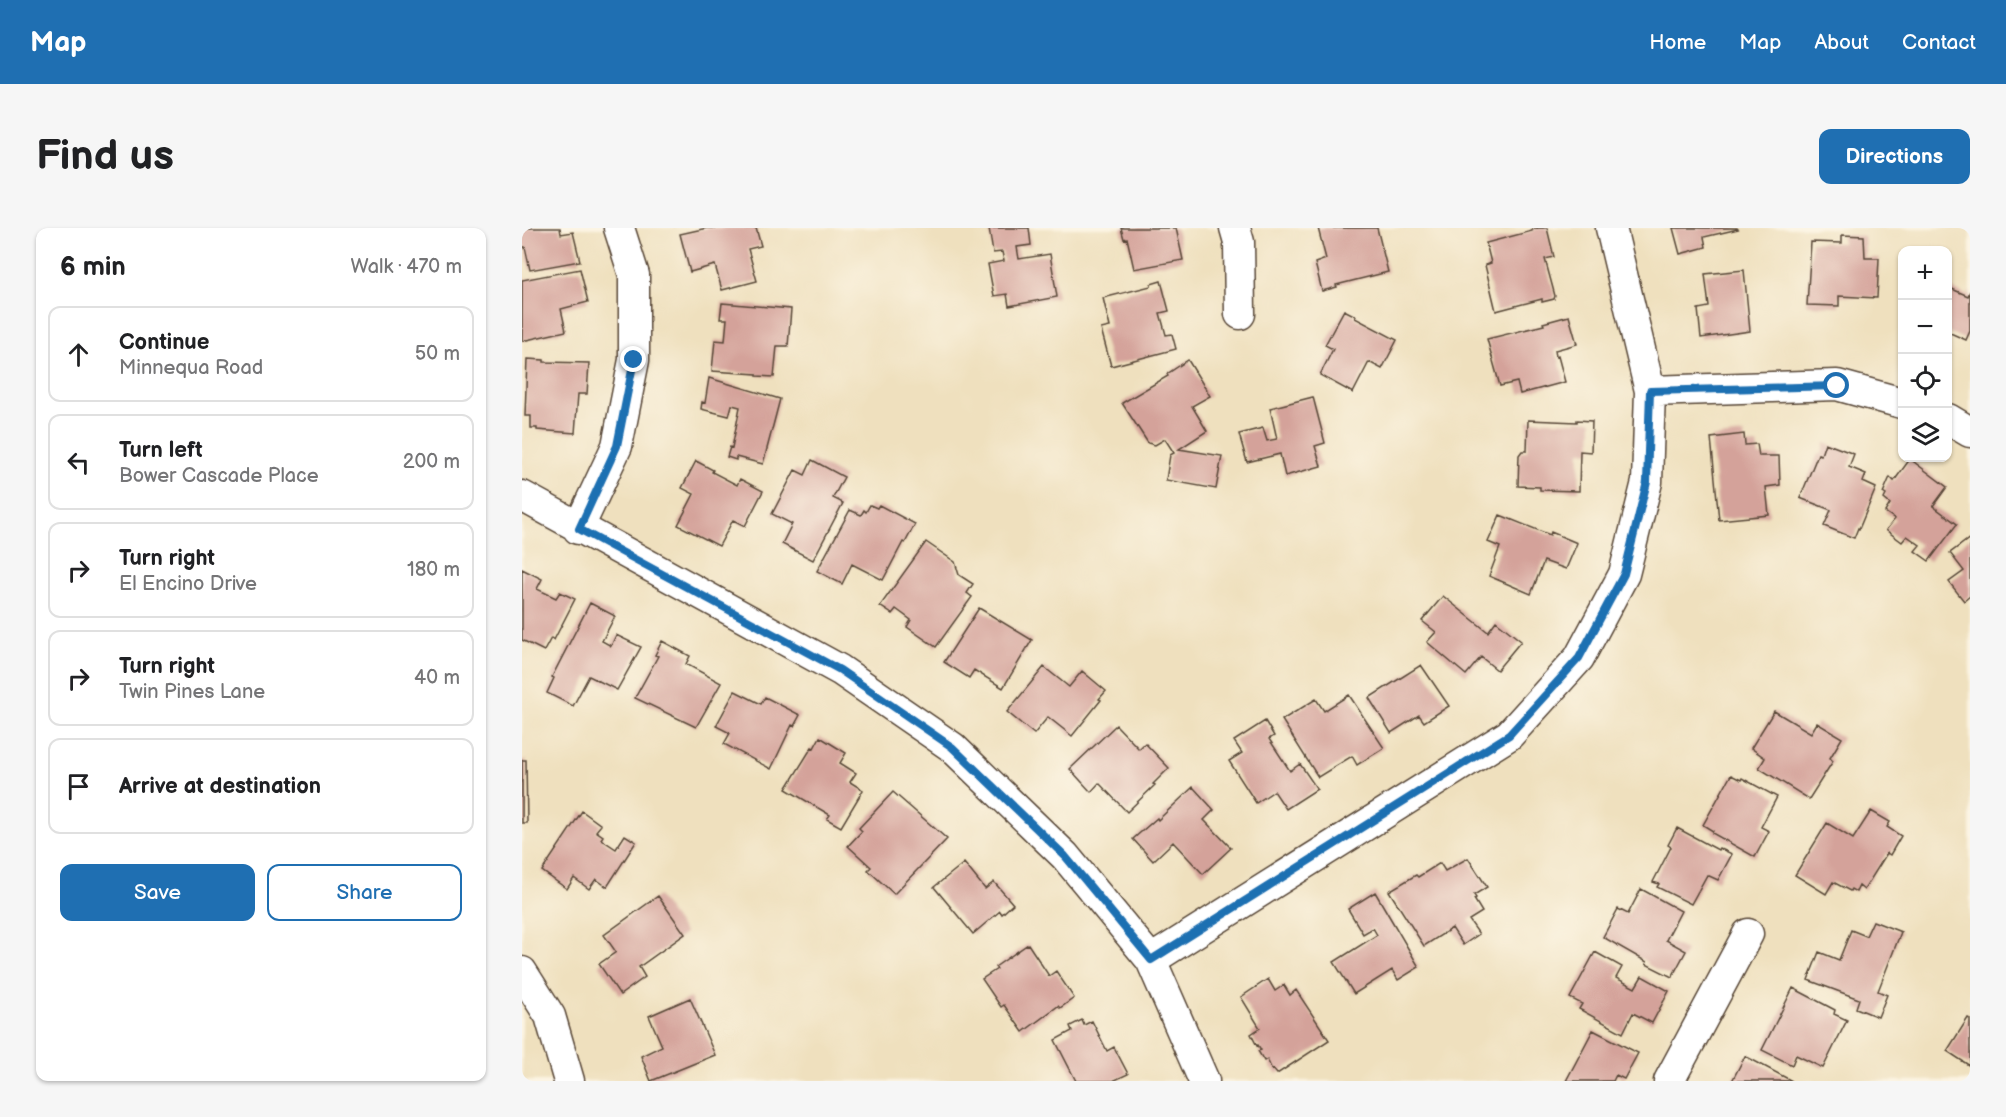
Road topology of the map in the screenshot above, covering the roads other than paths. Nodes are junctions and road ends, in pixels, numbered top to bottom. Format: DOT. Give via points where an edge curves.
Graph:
graph roads {
  1 [pos="619,228"];
  2 [pos="1236,228"];
  3 [pos="1611,228"];
  4 [pos="1240,314"];
  5 [pos="1650,391"];
  6 [pos="1898,402"];
  7 [pos="1952,422"];
  8 [pos="1970,432"];
  9 [pos="522,496"];
  10 [pos="579,529"];
  11 [pos="1748,934"];
  12 [pos="1151,960"];
  13 [pos="522,972"];
  14 [pos="569,1081"];
  15 [pos="1204,1081"];
  16 [pos="1669,1081"];
  1 -- 10 [label="street" via="634,275 634,360 617,446"];
  2 -- 4 [label="street"];
  3 -- 5 [label="street"];
  5 -- 6 [label="street" via="1837,386"];
  5 -- 12 [label="street" via="1647,482 1624,574 1579,658 1509,735"];
  7 -- 8 [label="street"];
  9 -- 10 [label="street"];
  10 -- 12 [label="street" via="840,670 952,747 1065,856"];
  11 -- 16 [label="street"];
  12 -- 15 [label="street"];
  13 -- 14 [label="street" via="550,1016"];
}
